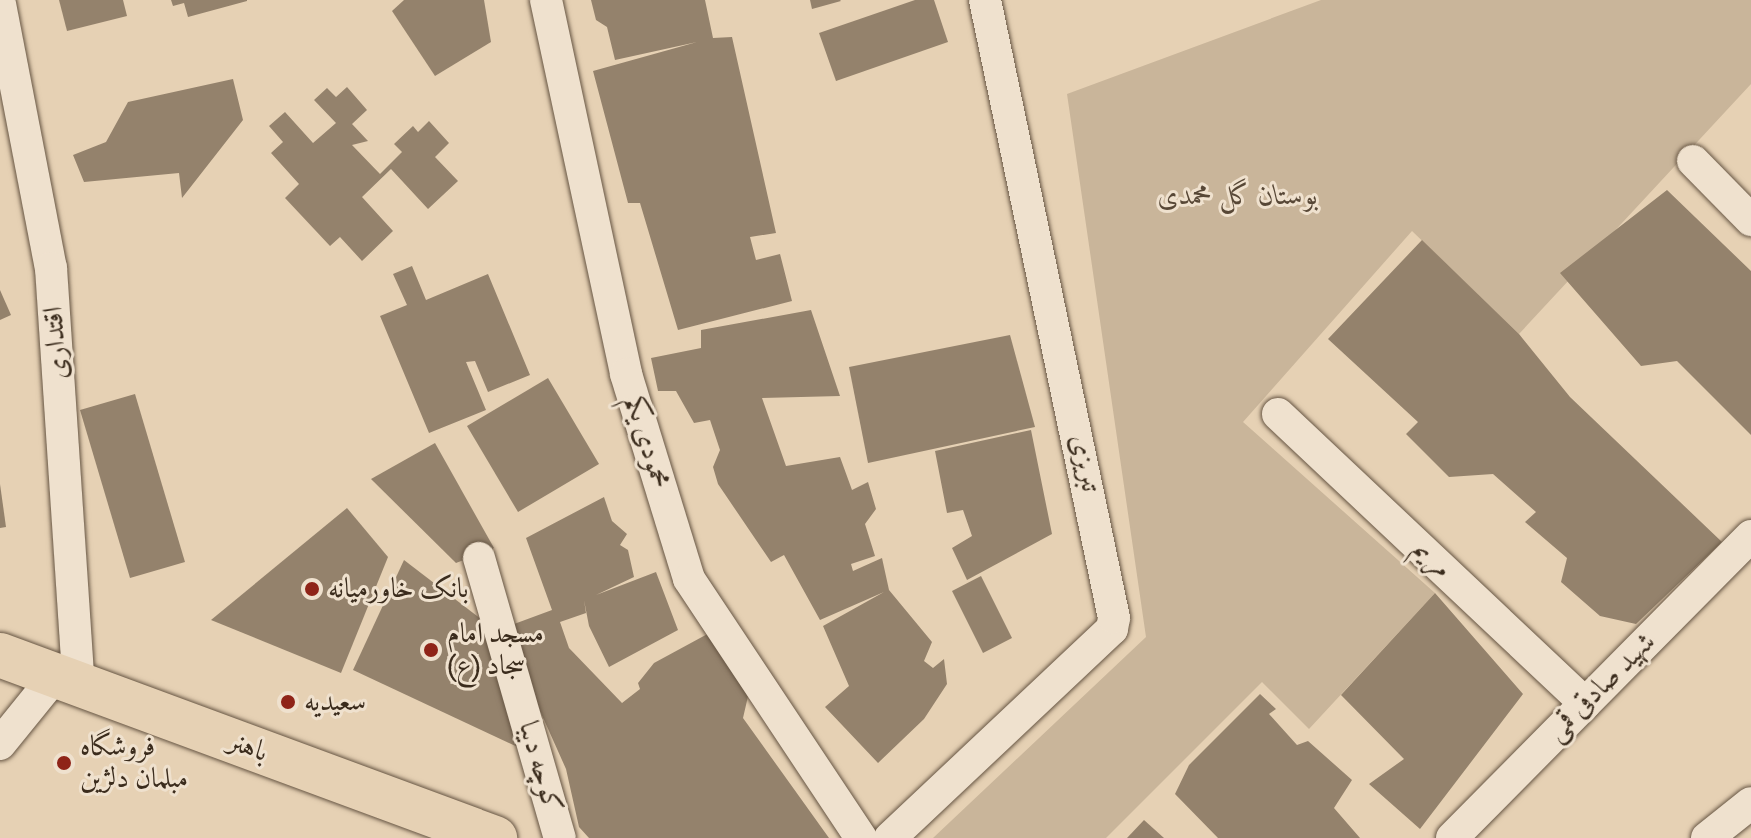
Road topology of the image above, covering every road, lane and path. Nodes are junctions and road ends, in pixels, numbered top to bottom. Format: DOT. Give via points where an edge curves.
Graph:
graph roads {
  1 [pos="546,0"];
  2 [pos="985,0"];
  3 [pos="0,4"];
  4 [pos="5,62"];
  5 [pos="1693,161"];
  6 [pos="1751,220"];
  7 [pos="1278,414"];
  8 [pos="1751,536"];
  9 [pos="479,558"];
  10 [pos="0,655"];
  11 [pos="67,681"];
  12 [pos="1585,703"];
  13 [pos="0,744"];
  14 [pos="1751,803"];
  15 [pos="495,838"];
  16 [pos="560,838"];
  17 [pos="861,838"];
  18 [pos="890,838"];
  19 [pos="1452,838"];
  20 [pos="1707,838"];
  1 -- 17 [label="street, محمودی یکم" via="626,374 689,579"];
  2 -- 18 [label="street, تبریزی" via="1116,606 1112,629"];
  3 -- 4 [label="street, اقتداری"];
  4 -- 11 [label="street, اقتداری" via="51,268"];
  5 -- 6 [label="street"];
  7 -- 12 [label="street, مریم"];
  8 -- 12 [label="street, شهید صادقی قمی"];
  9 -- 16 [label="street, کوچه دیبا"];
  10 -- 11 [label="main road, باهنر"];
  11 -- 13 [label="street"];
  11 -- 15 [label="main road, باهنر"];
  12 -- 19 [label="street, شهید صادقی قمی"];
  14 -- 20 [label="street"];
}
